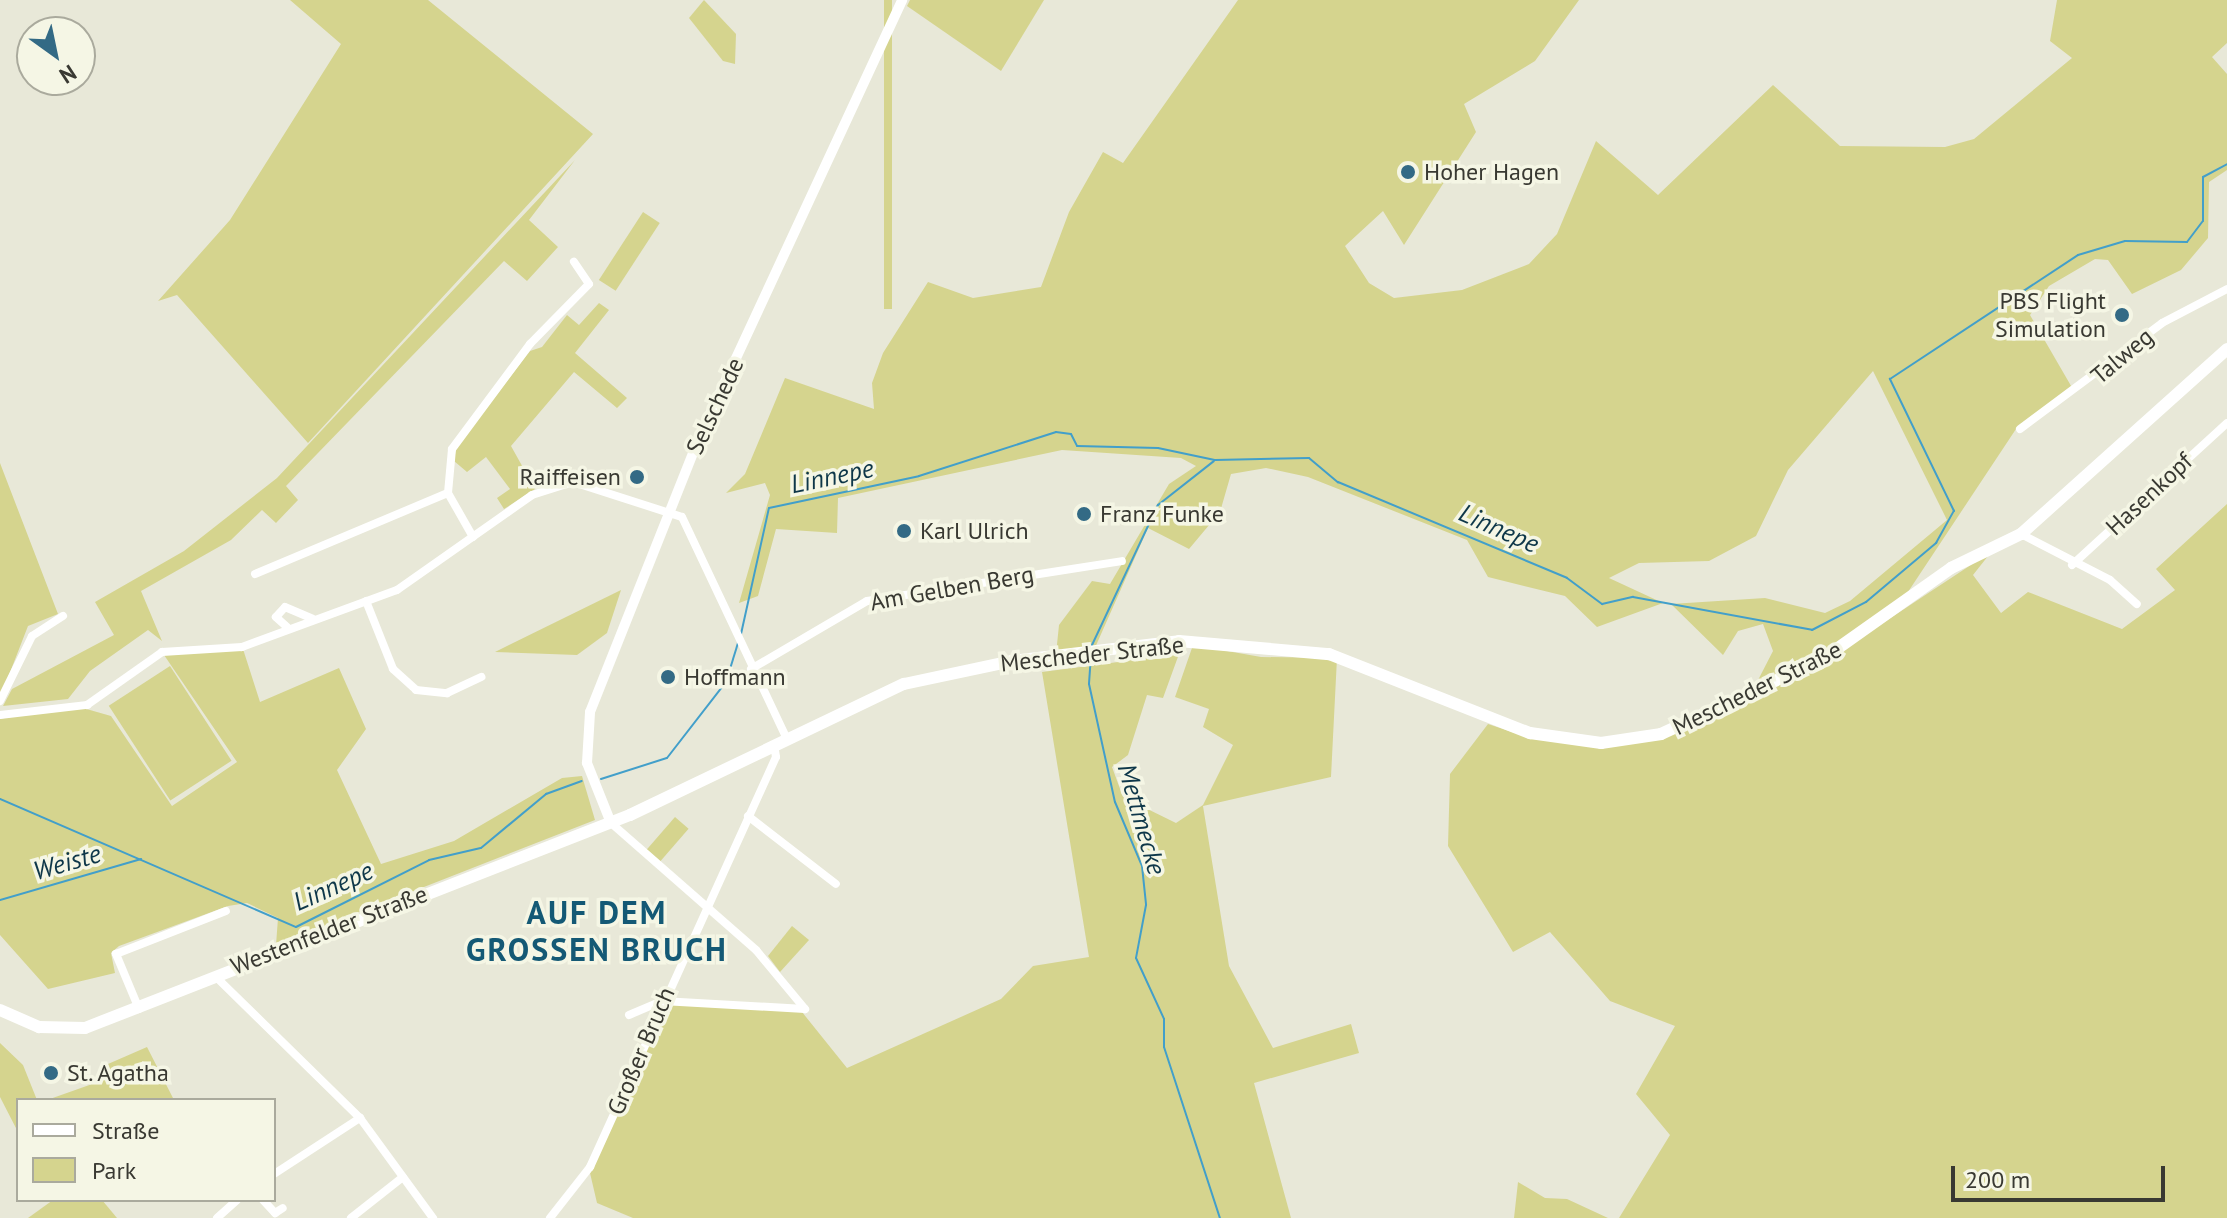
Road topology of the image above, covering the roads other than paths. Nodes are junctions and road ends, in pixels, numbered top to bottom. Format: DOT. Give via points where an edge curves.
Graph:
graph roads {
  1 [pos="902,0"];
  2 [pos="574,262"];
  3 [pos="2227,289"];
  4 [pos="2227,349"];
  5 [pos="2227,423"];
  6 [pos="2020,429"];
  7 [pos="448,493"];
  8 [pos="667,512"];
  9 [pos="2021,534"];
  10 [pos="473,537"];
  11 [pos="1122,561"];
  12 [pos="2072,565"];
  13 [pos="255,574"];
  14 [pos="366,601"];
  15 [pos="2137,604"];
  16 [pos="63,616"];
  17 [pos="313,619"];
  18 [pos="287,627"];
  19 [pos="751,669"];
  20 [pos="482,677"];
  21 [pos="0,701"];
  22 [pos="0,715"];
  23 [pos="787,739"];
  24 [pos="774,745"];
  25 [pos="748,816"];
  26 [pos="611,823"];
  27 [pos="836,884"];
  28 [pos="703,905"];
  29 [pos="226,911"];
  30 [pos="213,974"];
  31 [pos="662,1001"];
  32 [pos="139,1009"];
  33 [pos="0,1010"];
  34 [pos="629,1015"];
  35 [pos="360,1118"];
  36 [pos="276,1173"];
  37 [pos="403,1177"];
  38 [pos="235,1202"];
  39 [pos="217,1218"];
  40 [pos="351,1218"];
  41 [pos="433,1218"];
  42 [pos="550,1218"];
  1 -- 8 [label="street, Selschede"];
  2 -- 7 [label="street" via="589,284 462,430 452,449"];
  3 -- 6 [label="street, Talweg" via="2162,323"];
  4 -- 9 [label="main road, Mescheder Straße"];
  5 -- 12 [label="street, Hasenkopf"];
  7 -- 10 [label="street"];
  7 -- 13 [label="street"];
  8 -- 10 [label="street" via="573,482 532,495"];
  8 -- 19 [label="street" via="695,534"];
  8 -- 26 [label="street, Selschede" via="590,712 587,763"];
  9 -- 12 [label="street"];
  9 -- 23 [label="main road, Mescheder Straße" via="1951,568 1824,658 1688,724 1628,742 1573,741 1505,726 1339,655 1179,641 918,680"];
  10 -- 14 [label="street" via="423,576"];
  11 -- 19 [label="street, Am Gelben Berg" via="867,601"];
  12 -- 15 [label="street" via="2110,580"];
  14 -- 17 [label="street"];
  14 -- 20 [label="street" via="393,669 416,690 447,693"];
  16 -- 21 [label="street" via="32,636"];
  17 -- 18 [label="street"];
  17 -- 18 [label="street" via="285,607 276,617"];
  18 -- 22 [label="street" via="242,647 162,652 87,705"];
  19 -- 23 [label="street"];
  23 -- 24 [label="main road, Westenfelder Straße"];
  24 -- 25 [label="street, Großer Bruch" via="776,757"];
  24 -- 26 [label="main road, Westenfelder Straße"];
  25 -- 27 [label="street"];
  25 -- 28 [label="street, Großer Bruch"];
  26 -- 28 [label="street"];
  26 -- 30 [label="main road, Westenfelder Straße"];
  28 -- 31 [label="street, Großer Bruch"];
  28 -- 31 [label="street" via="767,961 805,1009"];
  29 -- 32 [label="street" via="116,954"];
  30 -- 32 [label="main road, Westenfelder Straße"];
  30 -- 35 [label="street"];
  31 -- 34 [label="street"];
  31 -- 42 [label="street, Großer Bruch" via="583,1180"];
  32 -- 33 [label="main road, Westenfelder Straße" via="62,1032"];
  35 -- 36 [label="street"];
  35 -- 37 [label="street"];
  37 -- 40 [label="street"];
  37 -- 41 [label="street"];
  38 -- 39 [label="street"];
}
